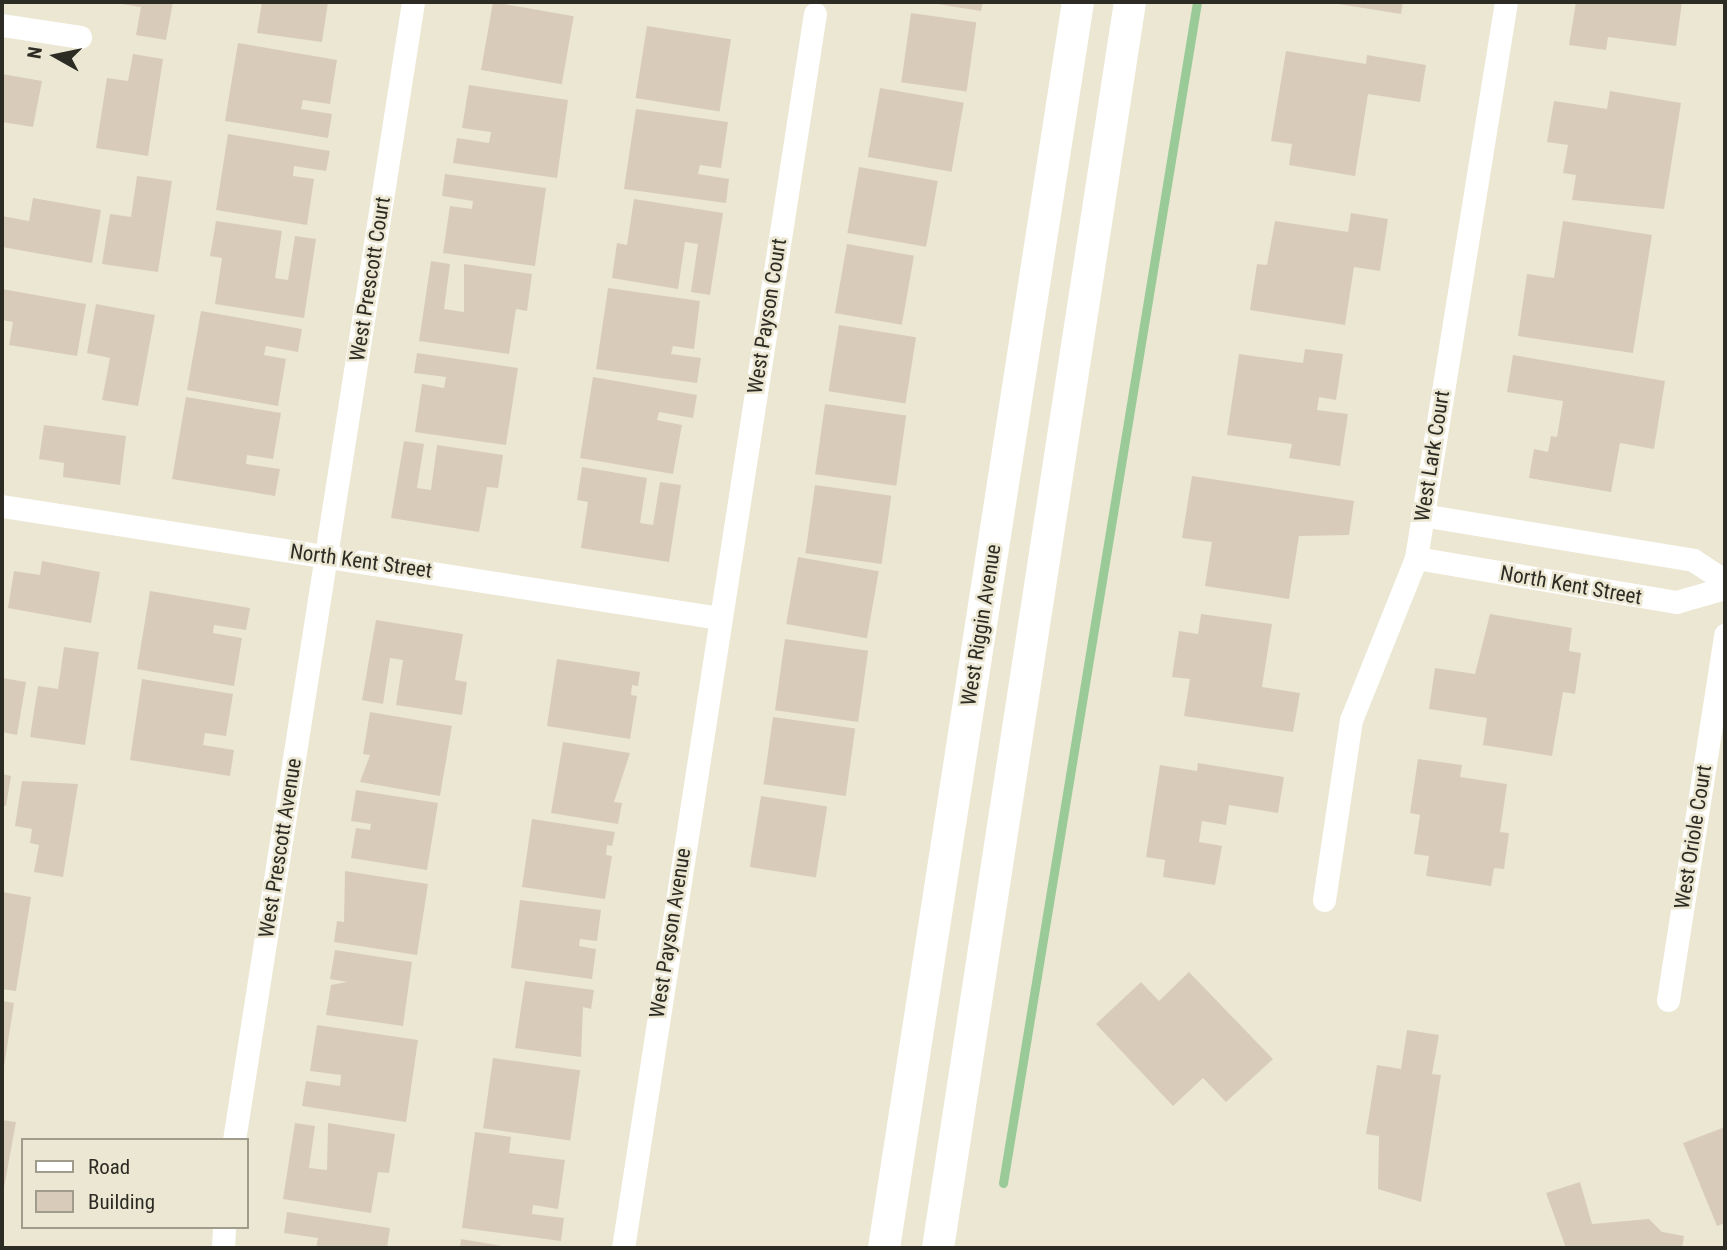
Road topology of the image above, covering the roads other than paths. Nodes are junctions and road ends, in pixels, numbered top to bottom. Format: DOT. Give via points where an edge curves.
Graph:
graph roads {
  1 [pos="414,2"];
  2 [pos="1078,2"];
  3 [pos="1130,2"];
  4 [pos="1507,2"];
  5 [pos="815,14"];
  6 [pos="2,24"];
  7 [pos="80,37"];
  8 [pos="2,506"];
  9 [pos="1422,515"];
  10 [pos="326,557"];
  11 [pos="1416,558"];
  12 [pos="1725,581"];
  13 [pos="1725,588"];
  14 [pos="720,618"];
  15 [pos="1725,634"];
  16 [pos="1324,900"];
  17 [pos="1668,1000"];
  18 [pos="916,1041"];
  19 [pos="234,1138"];
  20 [pos="224,1229"];
  21 [pos="223,1248"];
  22 [pos="623,1248"];
  23 [pos="884,1248"];
  24 [pos="905,1248"];
  25 [pos="938,1248"];
  1 -- 10 [label="street, West Prescott Court"];
  2 -- 18 [label="main road, West Riggin Avenue"];
  3 -- 25 [label="main road"];
  4 -- 9 [label="street, West Lark Court"];
  5 -- 14 [label="street, West Payson Court"];
  6 -- 7 [label="street"];
  8 -- 10 [label="street, North Kent Street"];
  9 -- 11 [label="street, West Lark Court"];
  9 -- 12 [label="street" via="1693,560"];
  10 -- 14 [label="street, North Kent Street"];
  10 -- 19 [label="street, West Prescott Avenue"];
  11 -- 13 [label="street, North Kent Street" via="1676,603"];
  11 -- 16 [label="street, West Lark Court" via="1351,720"];
  14 -- 22 [label="street, West Payson Avenue"];
  15 -- 17 [label="street, West Oriole Court"];
  18 -- 23 [label="main road, West Riggin Avenue"];
  18 -- 24 [label="main road" via="928,1093"];
  20 -- 21 [label="street"];
}
